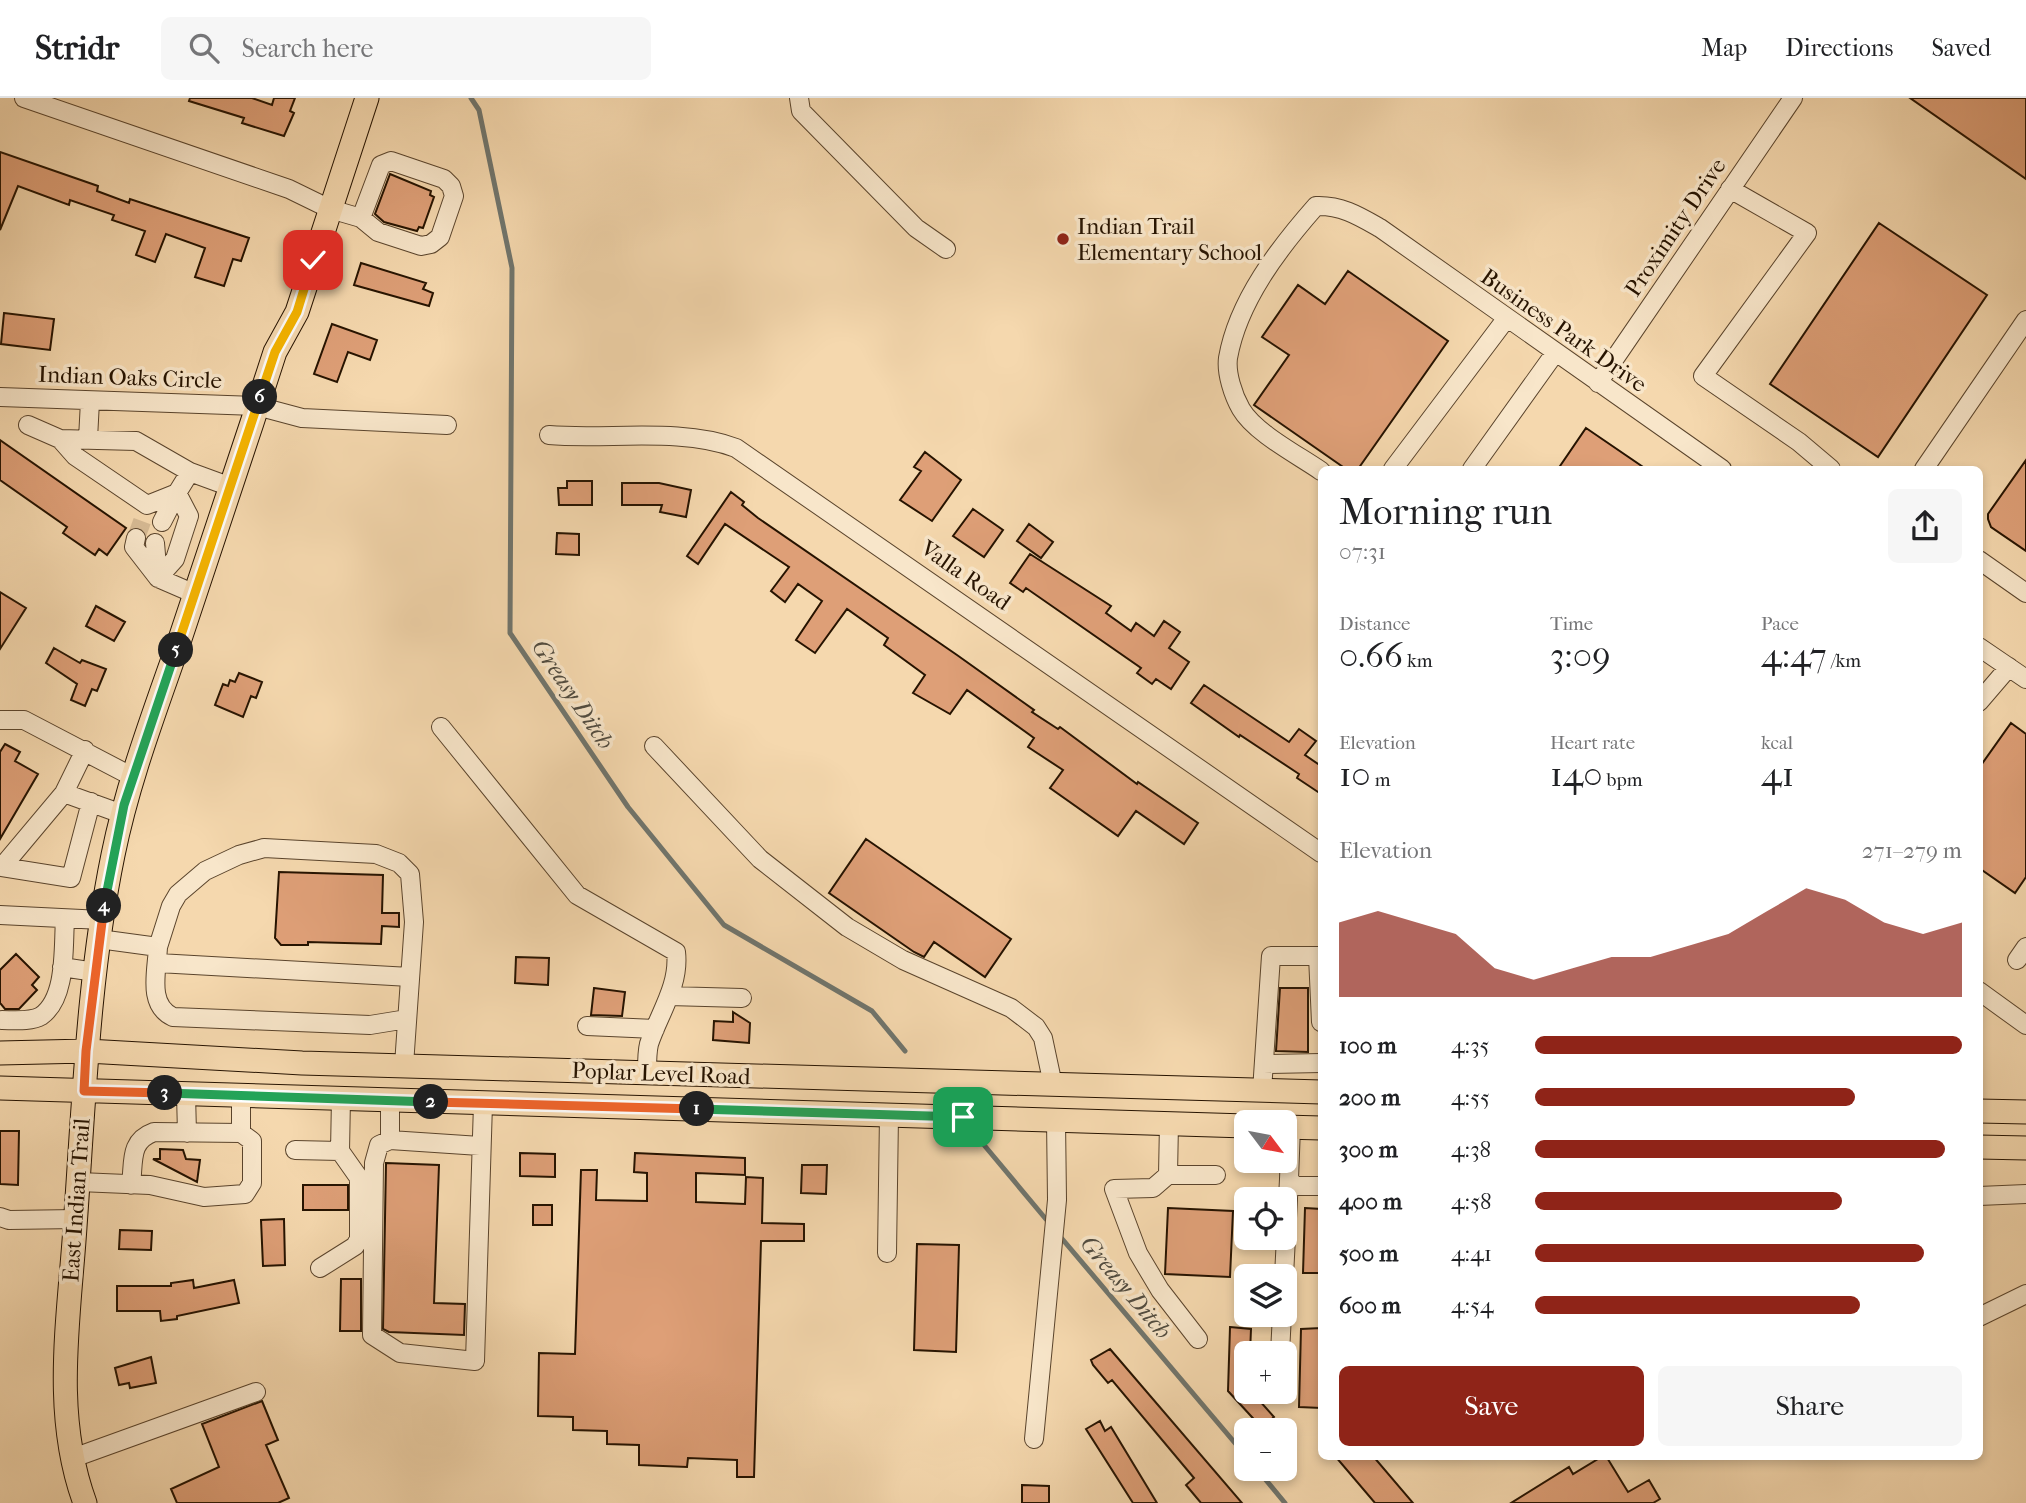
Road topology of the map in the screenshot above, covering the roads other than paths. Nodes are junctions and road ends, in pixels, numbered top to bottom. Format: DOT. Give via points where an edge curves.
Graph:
graph roads {
  1 [pos="24,98"];
  2 [pos="366,98"];
  3 [pos="799,98"];
  4 [pos="1793,98"];
  5 [pos="1730,189"];
  6 [pos="330,209"];
  7 [pos="360,218"];
  8 [pos="946,249"];
  9 [pos="1506,319"];
  10 [pos="2026,320"];
  11 [pos="1555,353"];
  12 [pos="1598,383"];
  13 [pos="0,397"];
  14 [pos="90,401"];
  15 [pos="257,406"];
  16 [pos="28,425"];
  17 [pos="447,425"];
  18 [pos="549,435"];
  19 [pos="60,439"];
  20 [pos="88,439"];
  21 [pos="1395,466"];
  22 [pos="1474,466"];
  23 [pos="1718,466"];
  24 [pos="1827,466"];
  25 [pos="1926,466"];
  26 [pos="1318,469"];
  27 [pos="190,472"];
  28 [pos="231,487"];
  29 [pos="177,493"];
  30 [pos="162,522"];
  31 [pos="136,538"];
  32 [pos="155,543"];
  33 [pos="1983,563"];
  34 [pos="158,578"];
  35 [pos="2026,593"];
  36 [pos="195,594"];
  37 [pos="1983,650"];
  38 [pos="2009,667"];
  39 [pos="2026,679"];
  40 [pos="1983,697"];
  41 [pos="0,720"];
  42 [pos="441,727"];
  43 [pos="654,746"];
  44 [pos="85,750"];
  45 [pos="133,777"];
  46 [pos="64,793"];
  47 [pos="92,802"];
  48 [pos="122,814"];
  49 [pos="1318,851"];
  50 [pos="0,915"];
  51 [pos="65,920"];
  52 [pos="101,930"];
  53 [pos="158,955"];
  54 [pos="1318,956"];
  55 [pos="62,967"];
  56 [pos="95,972"];
  57 [pos="410,978"];
  58 [pos="1983,994"];
  59 [pos="669,996"];
  60 [pos="742,998"];
  61 [pos="407,1019"];
  62 [pos="1,1020"];
  63 [pos="2026,1025"];
  64 [pos="587,1026"];
  65 [pos="655,1029"];
  66 [pos="86,1051"];
  67 [pos="1,1053"];
  68 [pos="1318,1063"];
  69 [pos="1264,1064"];
  70 [pos="404,1065"];
  71 [pos="647,1072"];
  72 [pos="1054,1085"];
  73 [pos="0,1088"];
  74 [pos="84,1091"];
  75 [pos="1262,1091"];
  76 [pos="1318,1092"];
  77 [pos="186,1094"];
  78 [pos="241,1096"];
  79 [pos="341,1098"];
  80 [pos="390,1100"];
  81 [pos="483,1104"];
  82 [pos="1983,1111"];
  83 [pos="2026,1112"];
  84 [pos="888,1115"];
  85 [pos="1056,1120"];
  86 [pos="1169,1124"];
  87 [pos="1234,1126"];
  88 [pos="1297,1127"];
  89 [pos="1318,1128"];
  90 [pos="187,1133"];
  91 [pos="241,1133"];
  92 [pos="390,1140"];
  93 [pos="480,1146"];
  94 [pos="1983,1147"];
  95 [pos="2026,1148"];
  96 [pos="295,1150"];
  97 [pos="340,1151"];
  98 [pos="1289,1173"];
  99 [pos="1168,1175"];
  100 [pos="1216,1175"];
  101 [pos="1289,1179"];
  102 [pos="79,1182"];
  103 [pos="131,1185"];
  104 [pos="1318,1186"];
  105 [pos="2026,1194"];
  106 [pos="1983,1196"];
  107 [pos="0,1216"];
  108 [pos="76,1219"];
  109 [pos="887,1253"];
  110 [pos="1285,1264"];
  111 [pos="320,1268"];
  112 [pos="2026,1294"];
  113 [pos="1983,1315"];
  114 [pos="1198,1339"];
  115 [pos="256,1392"];
  116 [pos="1034,1439"];
  117 [pos="73,1458"];
  118 [pos="85,1503"];
  1 -- 6 [label="street" via="289,189"];
  2 -- 6 [label="main road, East Indian Trail"];
  3 -- 8 [label="street" via="801,111 916,228"];
  4 -- 5 [label="street, Proximity Drive"];
  5 -- 12 [label="street, Proximity Drive"];
  5 -- 24 [label="street" via="1807,233 1703,376"];
  6 -- 7 [label="street"];
  6 -- 15 [label="main road, East Indian Trail" via="297,312 275,352"];
  7 -- 7 [label="street" via="379,232 422,246 431,244 440,237 454,196 444,179 391,161 381,164"];
  9 -- 11 [label="street, Business Park Drive"];
  9 -- 21 [label="street"];
  9 -- 26 [label="street, Business Park Drive" via="1380,228 1333,205 1316,206 1292,233 1243,309 1228,359 1230,381 1242,410 1264,432"];
  10 -- 25 [label="street"];
  11 -- 12 [label="street, Business Park Drive"];
  11 -- 22 [label="street"];
  12 -- 23 [label="street, Business Park Drive"];
  13 -- 14 [label="street, Indian Oaks Circle"];
  14 -- 15 [label="street, Indian Oaks Circle"];
  14 -- 20 [label="street"];
  15 -- 17 [label="street, Indian Oaks Circle" via="302,418"];
  15 -- 28 [label="main road, East Indian Trail"];
  16 -- 19 [label="street"];
  18 -- 49 [label="street, Valla Road" via="645,436 711,441 736,448"];
  19 -- 20 [label="street"];
  19 -- 29 [label="street" via="75,456 146,510"];
  20 -- 27 [label="street" via="136,441"];
  27 -- 28 [label="street"];
  27 -- 29 [label="street"];
  28 -- 36 [label="main road, East Indian Trail"];
  29 -- 30 [label="street"];
  29 -- 34 [label="street" via="189,516 175,559"];
  31 -- 34 [label="street" via="134,547"];
  32 -- 34 [label="street"];
  33 -- 35 [label="street"];
  34 -- 36 [label="street"];
  36 -- 45 [label="main road, East Indian Trail"];
  37 -- 38 [label="street"];
  38 -- 39 [label="street"];
  38 -- 40 [label="street"];
  41 -- 44 [label="street" via="24,720"];
  42 -- 59 [label="street" via="577,895 676,953 678,967"];
  43 -- 72 [label="street" via="760,859 847,927 903,960 1010,1008 1036,1027"];
  44 -- 45 [label="street"];
  44 -- 46 [label="street"];
  45 -- 48 [label="main road, East Indian Trail"];
  46 -- 47 [label="street"];
  46 -- 47 [label="street" via="2,867 71,878"];
  47 -- 48 [label="street"];
  48 -- 52 [label="main road, East Indian Trail"];
  50 -- 51 [label="street"];
  51 -- 52 [label="street"];
  51 -- 55 [label="street"];
  52 -- 53 [label="street"];
  52 -- 56 [label="main road, East Indian Trail"];
  53 -- 57 [label="street"];
  53 -- 57 [label="street" via="178,894 205,871 239,855 264,848 376,854 399,863 410,874 414,922"];
  53 -- 61 [label="street" via="156,998 162,1012 173,1017 370,1025"];
  54 -- 69 [label="street" via="1271,956"];
  55 -- 56 [label="street"];
  55 -- 62 [label="street" via="52,1005 39,1018"];
  56 -- 66 [label="main road, East Indian Trail"];
  57 -- 61 [label="street"];
  58 -- 63 [label="street"];
  59 -- 60 [label="street"];
  59 -- 65 [label="street"];
  61 -- 70 [label="street"];
  62 -- 67 [label="street"];
  64 -- 65 [label="street"];
  65 -- 71 [label="street" via="648,1047"];
  66 -- 67 [label="main road, Poplar Level Road"];
  66 -- 70 [label="main road, Poplar Level Road"];
  66 -- 74 [label="main road, East Indian Trail"];
  68 -- 69 [label="street"];
  69 -- 75 [label="street"];
  70 -- 71 [label="main road, Poplar Level Road"];
  71 -- 72 [label="main road, Poplar Level Road"];
  72 -- 75 [label="main road, Poplar Level Road"];
  73 -- 74 [label="main road, Poplar Level Road"];
  74 -- 77 [label="main road, Poplar Level Road"];
  74 -- 102 [label="main road, East Indian Trail"];
  75 -- 76 [label="main road, Poplar Level Road"];
  77 -- 78 [label="main road, Poplar Level Road"];
  77 -- 90 [label="street"];
  78 -- 79 [label="main road, Poplar Level Road"];
  78 -- 91 [label="street"];
  79 -- 80 [label="main road, Poplar Level Road"];
  79 -- 97 [label="street"];
  80 -- 81 [label="main road, Poplar Level Road"];
  80 -- 92 [label="street"];
  81 -- 84 [label="main road, Poplar Level Road"];
  81 -- 93 [label="street"];
  82 -- 83 [label="main road"];
  84 -- 85 [label="main road, Poplar Level Road"];
  84 -- 109 [label="street"];
  85 -- 86 [label="main road, Poplar Level Road"];
  85 -- 116 [label="street" via="1056,1207"];
  86 -- 87 [label="main road, Poplar Level Road"];
  86 -- 99 [label="street"];
  88 -- 89 [label="main road"];
  90 -- 91 [label="street"];
  90 -- 103 [label="street" via="142,1136 136,1143"];
  91 -- 103 [label="street" via="252,1141 252,1183 245,1194 204,1197"];
  92 -- 93 [label="street"];
  92 -- 93 [label="street" via="379,1145 374,1163 372,1335 400,1353 475,1361"];
  94 -- 95 [label="main road"];
  96 -- 97 [label="street"];
  97 -- 111 [label="street" via="359,1178 359,1239"];
  98 -- 101 [label="street"];
  99 -- 100 [label="street"];
  99 -- 114 [label="street" via="1153,1188 1114,1189 1138,1253"];
  101 -- 104 [label="street" via="1295,1186"];
  101 -- 110 [label="street"];
  102 -- 103 [label="street"];
  102 -- 108 [label="main road, East Indian Trail"];
  105 -- 106 [label="street"];
  107 -- 108 [label="street" via="9,1220"];
  108 -- 117 [label="main road, East Indian Trail" via="65,1413"];
  112 -- 113 [label="street"];
  115 -- 117 [label="street"];
  117 -- 118 [label="main road, East Indian Trail"];
}
